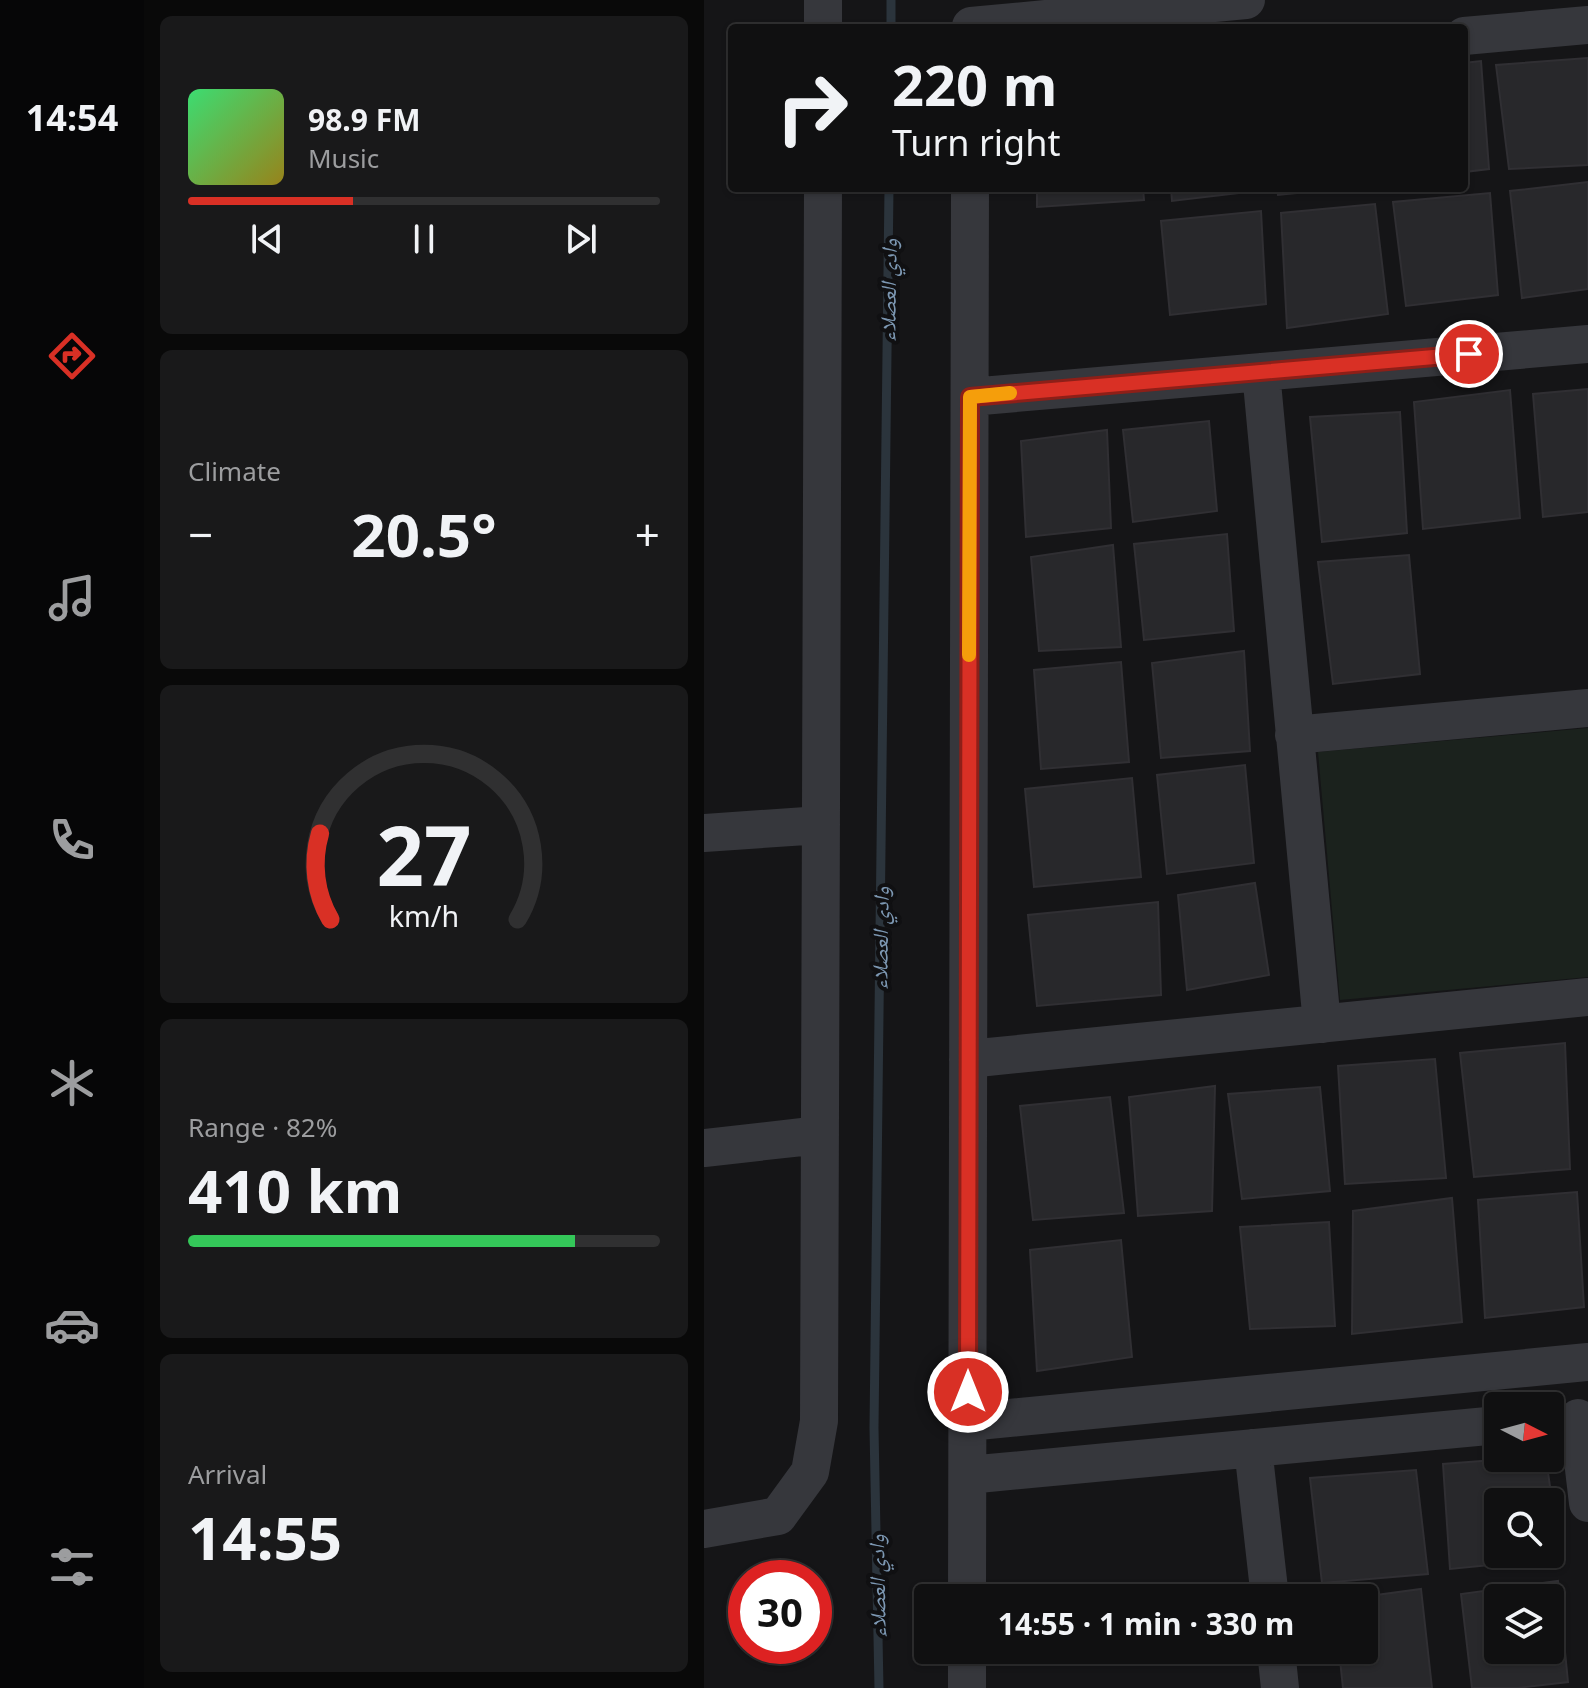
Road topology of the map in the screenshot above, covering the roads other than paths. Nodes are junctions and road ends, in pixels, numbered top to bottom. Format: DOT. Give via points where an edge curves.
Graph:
graph roads {
  1 [pos="823,0"];
  2 [pos="1246,0"];
  3 [pos="971,18"];
  4 [pos="823,24"];
  5 [pos="1588,25"];
  6 [pos="1468,36"];
  7 [pos="823,192"];
  8 [pos="970,192"];
  9 [pos="1588,344"];
  10 [pos="1261,372"];
  11 [pos="970,397"];
  12 [pos="1588,708"];
  13 [pos="1294,735"];
  14 [pos="821,825"];
  15 [pos="704,833"];
  16 [pos="1588,997"];
  17 [pos="1322,1024"];
  18 [pos="968,1059"];
  19 [pos="820,1135"];
  20 [pos="704,1148"];
  21 [pos="1588,1362"];
  22 [pos="1572,1419"];
  23 [pos="968,1422"];
  24 [pos="1484,1426"];
  25 [pos="1253,1448"];
  26 [pos="968,1475"];
  27 [pos="1588,1503"];
  28 [pos="704,1529"];
  29 [pos="967,1584"];
  30 [pos="1268,1584"];
  31 [pos="967,1664"];
  32 [pos="1277,1664"];
  33 [pos="967,1688"];
  34 [pos="1280,1688"];
  1 -- 4 [label="street"];
  2 -- 3 [label="street"];
  5 -- 6 [label="street"];
  7 -- 14 [label="street"];
  8 -- 11 [label="street"];
  9 -- 10 [label="street"];
  10 -- 11 [label="street"];
  10 -- 13 [label="street"];
  11 -- 18 [label="street"];
  12 -- 13 [label="street"];
  13 -- 17 [label="street"];
  14 -- 15 [label="street"];
  14 -- 19 [label="street"];
  16 -- 17 [label="street"];
  17 -- 18 [label="street"];
  18 -- 23 [label="street"];
  19 -- 20 [label="street"];
  19 -- 28 [label="street" via="819,1421 810,1472 778,1516"];
  21 -- 23 [label="street"];
  22 -- 27 [label="street"];
  23 -- 26 [label="street"];
  24 -- 25 [label="street"];
  25 -- 26 [label="street"];
  25 -- 30 [label="street"];
  26 -- 29 [label="street"];
  31 -- 33 [label="street"];
  32 -- 34 [label="street"];
}
